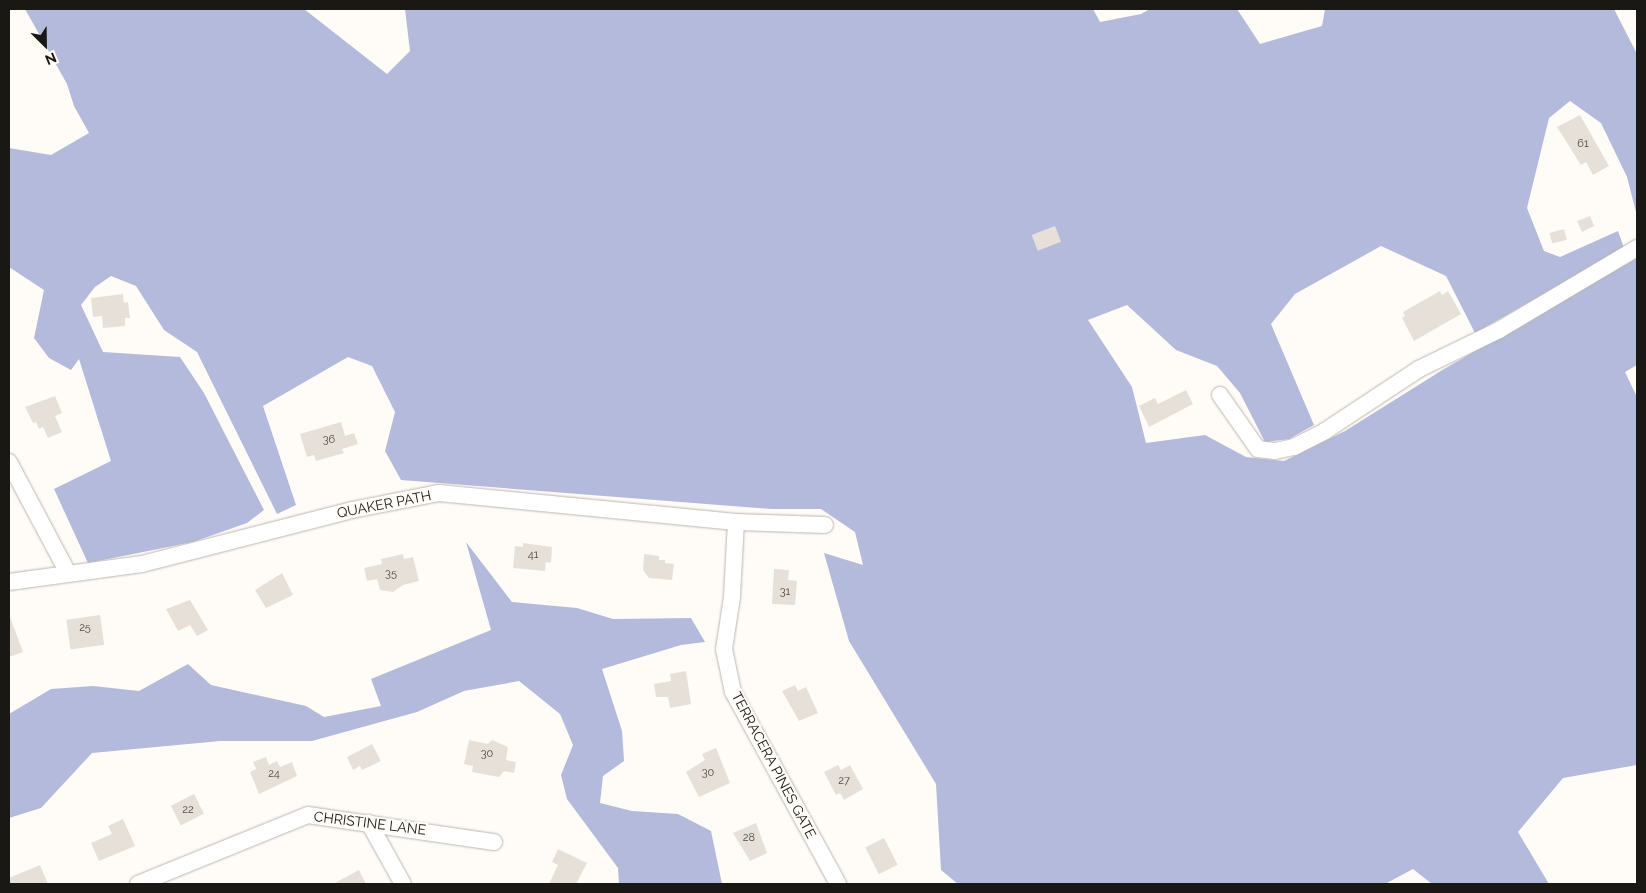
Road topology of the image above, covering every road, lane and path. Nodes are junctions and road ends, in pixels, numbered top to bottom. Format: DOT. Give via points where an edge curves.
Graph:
graph roads {
  1 [pos="1637,248"];
  2 [pos="1220,395"];
  3 [pos="9,462"];
  4 [pos="736,522"];
  5 [pos="825,525"];
  6 [pos="68,573"];
  7 [pos="9,582"];
  8 [pos="369,823"];
  9 [pos="494,842"];
  10 [pos="164,880"];
  11 [pos="138,884"];
  12 [pos="403,884"];
  13 [pos="838,884"];
  1 -- 2 [label="street" via="1499,330 1419,369 1325,431 1294,447 1275,451 1258,448"];
  3 -- 6 [label="street"];
  4 -- 5 [label="street, QUAKER PATH"];
  4 -- 6 [label="street, QUAKER PATH" via="439,493 352,510 183,556"];
  4 -- 13 [label="street, TERRACERA PINES GATE" via="732,597 724,649 733,692"];
  6 -- 7 [label="street, QUAKER PATH"];
  8 -- 9 [label="street, CHRISTINE LANE"];
  8 -- 10 [label="street, CHRISTINE LANE" via="308,815"];
  8 -- 12 [label="street"];
  10 -- 11 [label="street, CHRISTINE LANE"];
}
